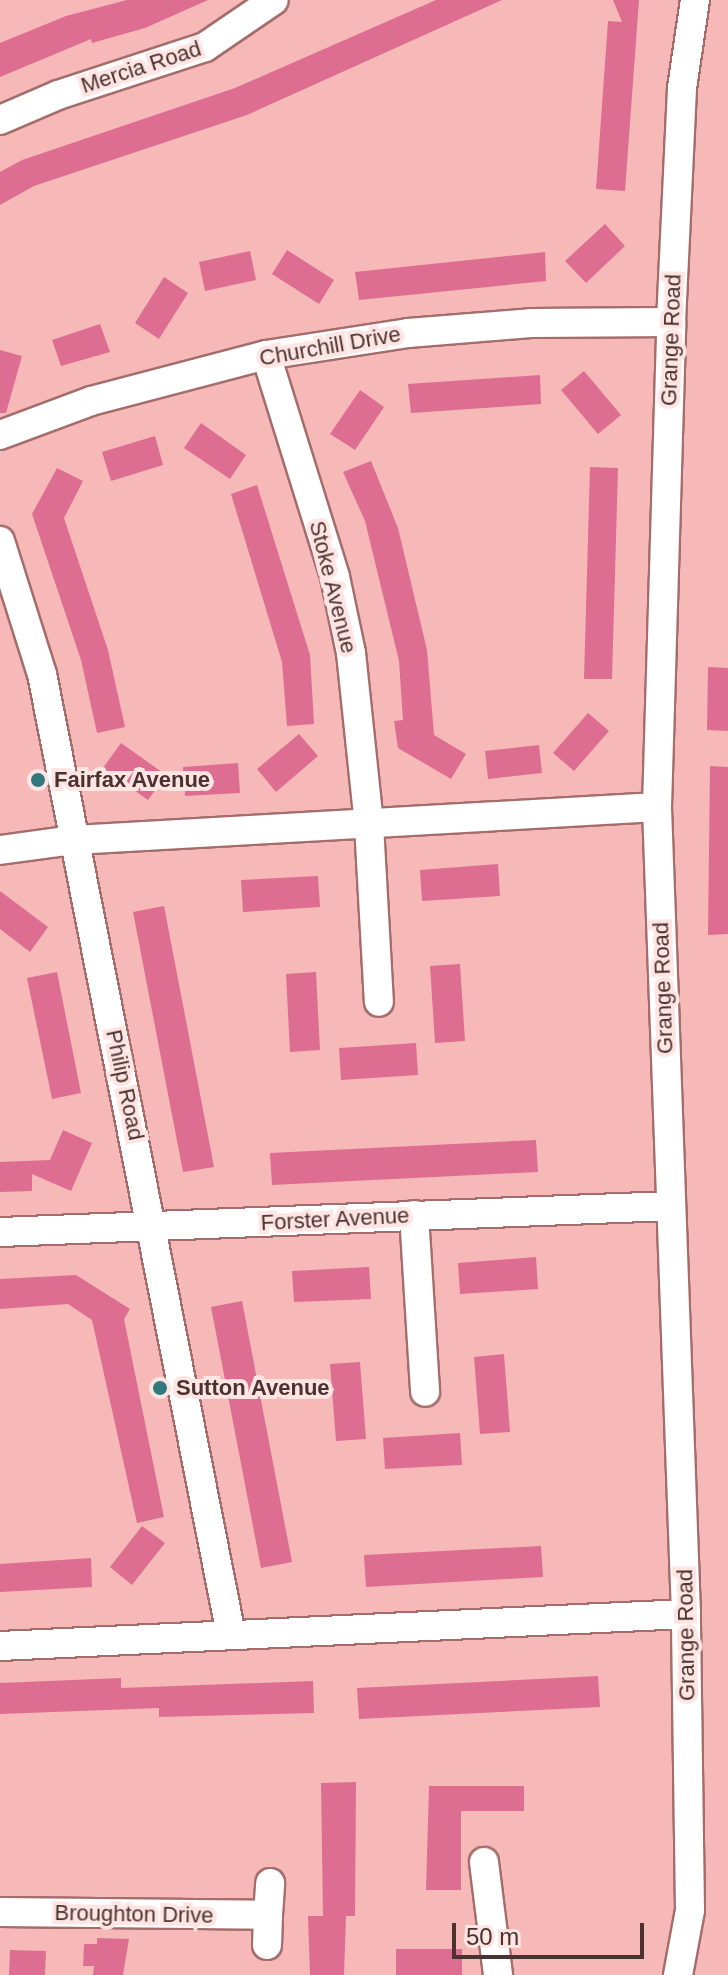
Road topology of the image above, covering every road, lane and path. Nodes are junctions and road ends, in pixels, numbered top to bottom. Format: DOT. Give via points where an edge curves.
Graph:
graph roads {
  1 [pos="274,0"];
  2 [pos="695,0"];
  3 [pos="0,120"];
  4 [pos="671,322"];
  5 [pos="266,355"];
  6 [pos="0,435"];
  7 [pos="0,541"];
  8 [pos="657,807"];
  9 [pos="369,825"];
  10 [pos="74,840"];
  11 [pos="0,850"];
  12 [pos="379,1002"];
  13 [pos="670,1206"];
  14 [pos="414,1215"];
  15 [pos="155,1227"];
  16 [pos="0,1232"];
  17 [pos="416,1382"];
  18 [pos="686,1614"];
  19 [pos="231,1635"];
  20 [pos="0,1646"];
  21 [pos="484,1862"];
  22 [pos="270,1883"];
  23 [pos="0,1912"];
  24 [pos="268,1915"];
  25 [pos="267,1945"];
  26 [pos="498,1975"];
  27 [pos="678,1975"];
  1 -- 3 [label="street, Mercia Road" via="205,47 58,95"];
  2 -- 4 [label="street, Grange Road" via="682,88"];
  4 -- 5 [label="street, Churchill Drive" via="531,323 408,333"];
  4 -- 8 [label="street, Grange Road"];
  5 -- 6 [label="street, Churchill Drive" via="91,401"];
  5 -- 9 [label="street, Stoke Avenue" via="335,577 351,653"];
  7 -- 10 [label="street, Philip Road" via="42,674"];
  8 -- 9 [label="street"];
  8 -- 13 [label="street, Grange Road"];
  9 -- 10 [label="street"];
  9 -- 12 [label="street, Stoke Avenue"];
  10 -- 11 [label="street"];
  10 -- 15 [label="street, Philip Road"];
  13 -- 14 [label="street, Forster Avenue"];
  13 -- 18 [label="street, Grange Road"];
  14 -- 15 [label="street, Forster Avenue"];
  14 -- 17 [label="street"];
  15 -- 16 [label="street, Forster Avenue"];
  15 -- 19 [label="street, Philip Road"];
  18 -- 19 [label="street"];
  18 -- 27 [label="street, Grange Road" via="690,1910"];
  19 -- 20 [label="street"];
  21 -- 26 [label="street"];
  22 -- 24 [label="street"];
  23 -- 24 [label="street, Broughton Drive"];
  24 -- 25 [label="street"];
}
